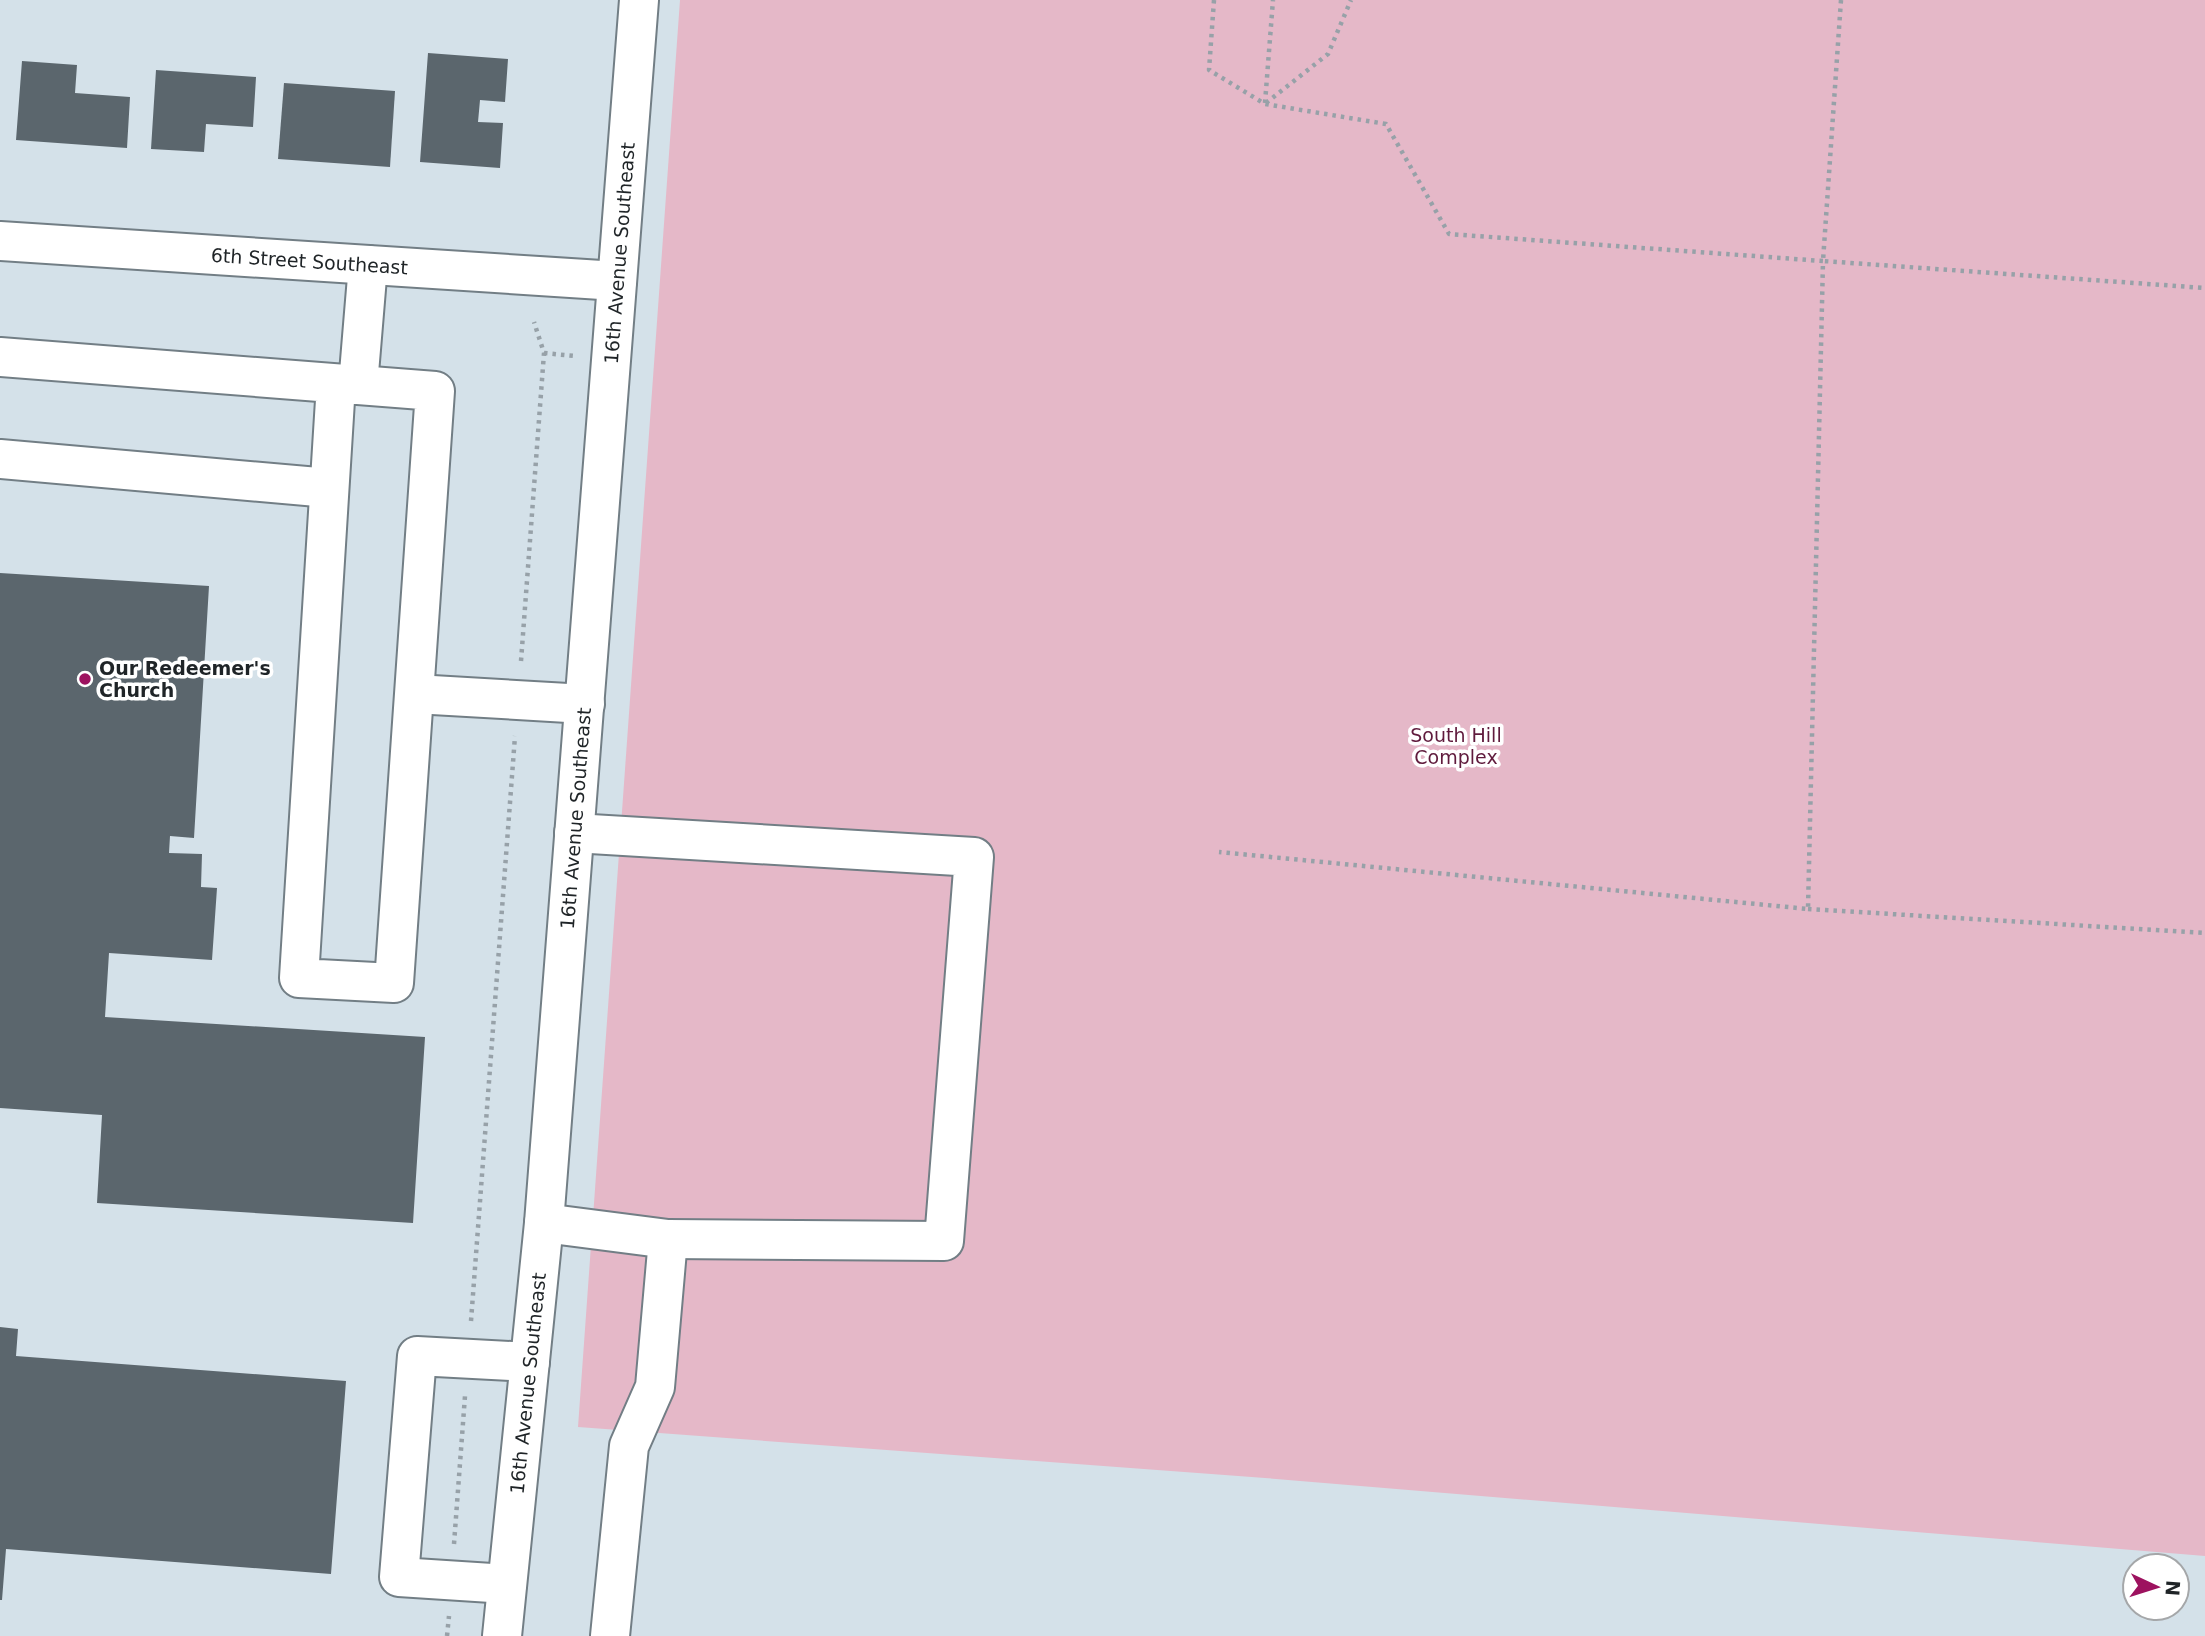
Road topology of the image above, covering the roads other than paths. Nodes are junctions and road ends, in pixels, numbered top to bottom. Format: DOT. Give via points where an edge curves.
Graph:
graph roads {
  1 [pos="639,0"];
  2 [pos="0,241"];
  3 [pos="368,265"];
  4 [pos="617,281"];
  5 [pos="0,357"];
  6 [pos="347,385"];
  7 [pos="0,459"];
  8 [pos="329,488"];
  9 [pos="415,694"];
  10 [pos="584,704"];
  11 [pos="574,833"];
  12 [pos="544,1223"];
  13 [pos="668,1239"];
  14 [pos="530,1362"];
  15 [pos="507,1584"];
  16 [pos="502,1636"];
  17 [pos="610,1636"];
  1 -- 4 [label="street, 16th Avenue Southeast"];
  2 -- 3 [label="street, 6th Street Southeast"];
  3 -- 4 [label="street, 6th Street Southeast"];
  3 -- 6 [label="street"];
  4 -- 10 [label="street, 16th Avenue Southeast"];
  5 -- 6 [label="street"];
  6 -- 8 [label="street"];
  6 -- 9 [label="street" via="435,391"];
  7 -- 8 [label="street"];
  8 -- 9 [label="street" via="299,978 394,983"];
  9 -- 10 [label="street"];
  10 -- 11 [label="street, 16th Avenue Southeast"];
  11 -- 12 [label="street, 16th Avenue Southeast"];
  11 -- 13 [label="street" via="974,858 944,1241"];
  12 -- 13 [label="street"];
  12 -- 14 [label="street, 16th Avenue Southeast"];
  13 -- 17 [label="street" via="655,1387 629,1447"];
  14 -- 15 [label="street, 16th Avenue Southeast"];
  14 -- 15 [label="street" via="416,1356 398,1577"];
  15 -- 16 [label="street, 16th Avenue Southeast"];
}
